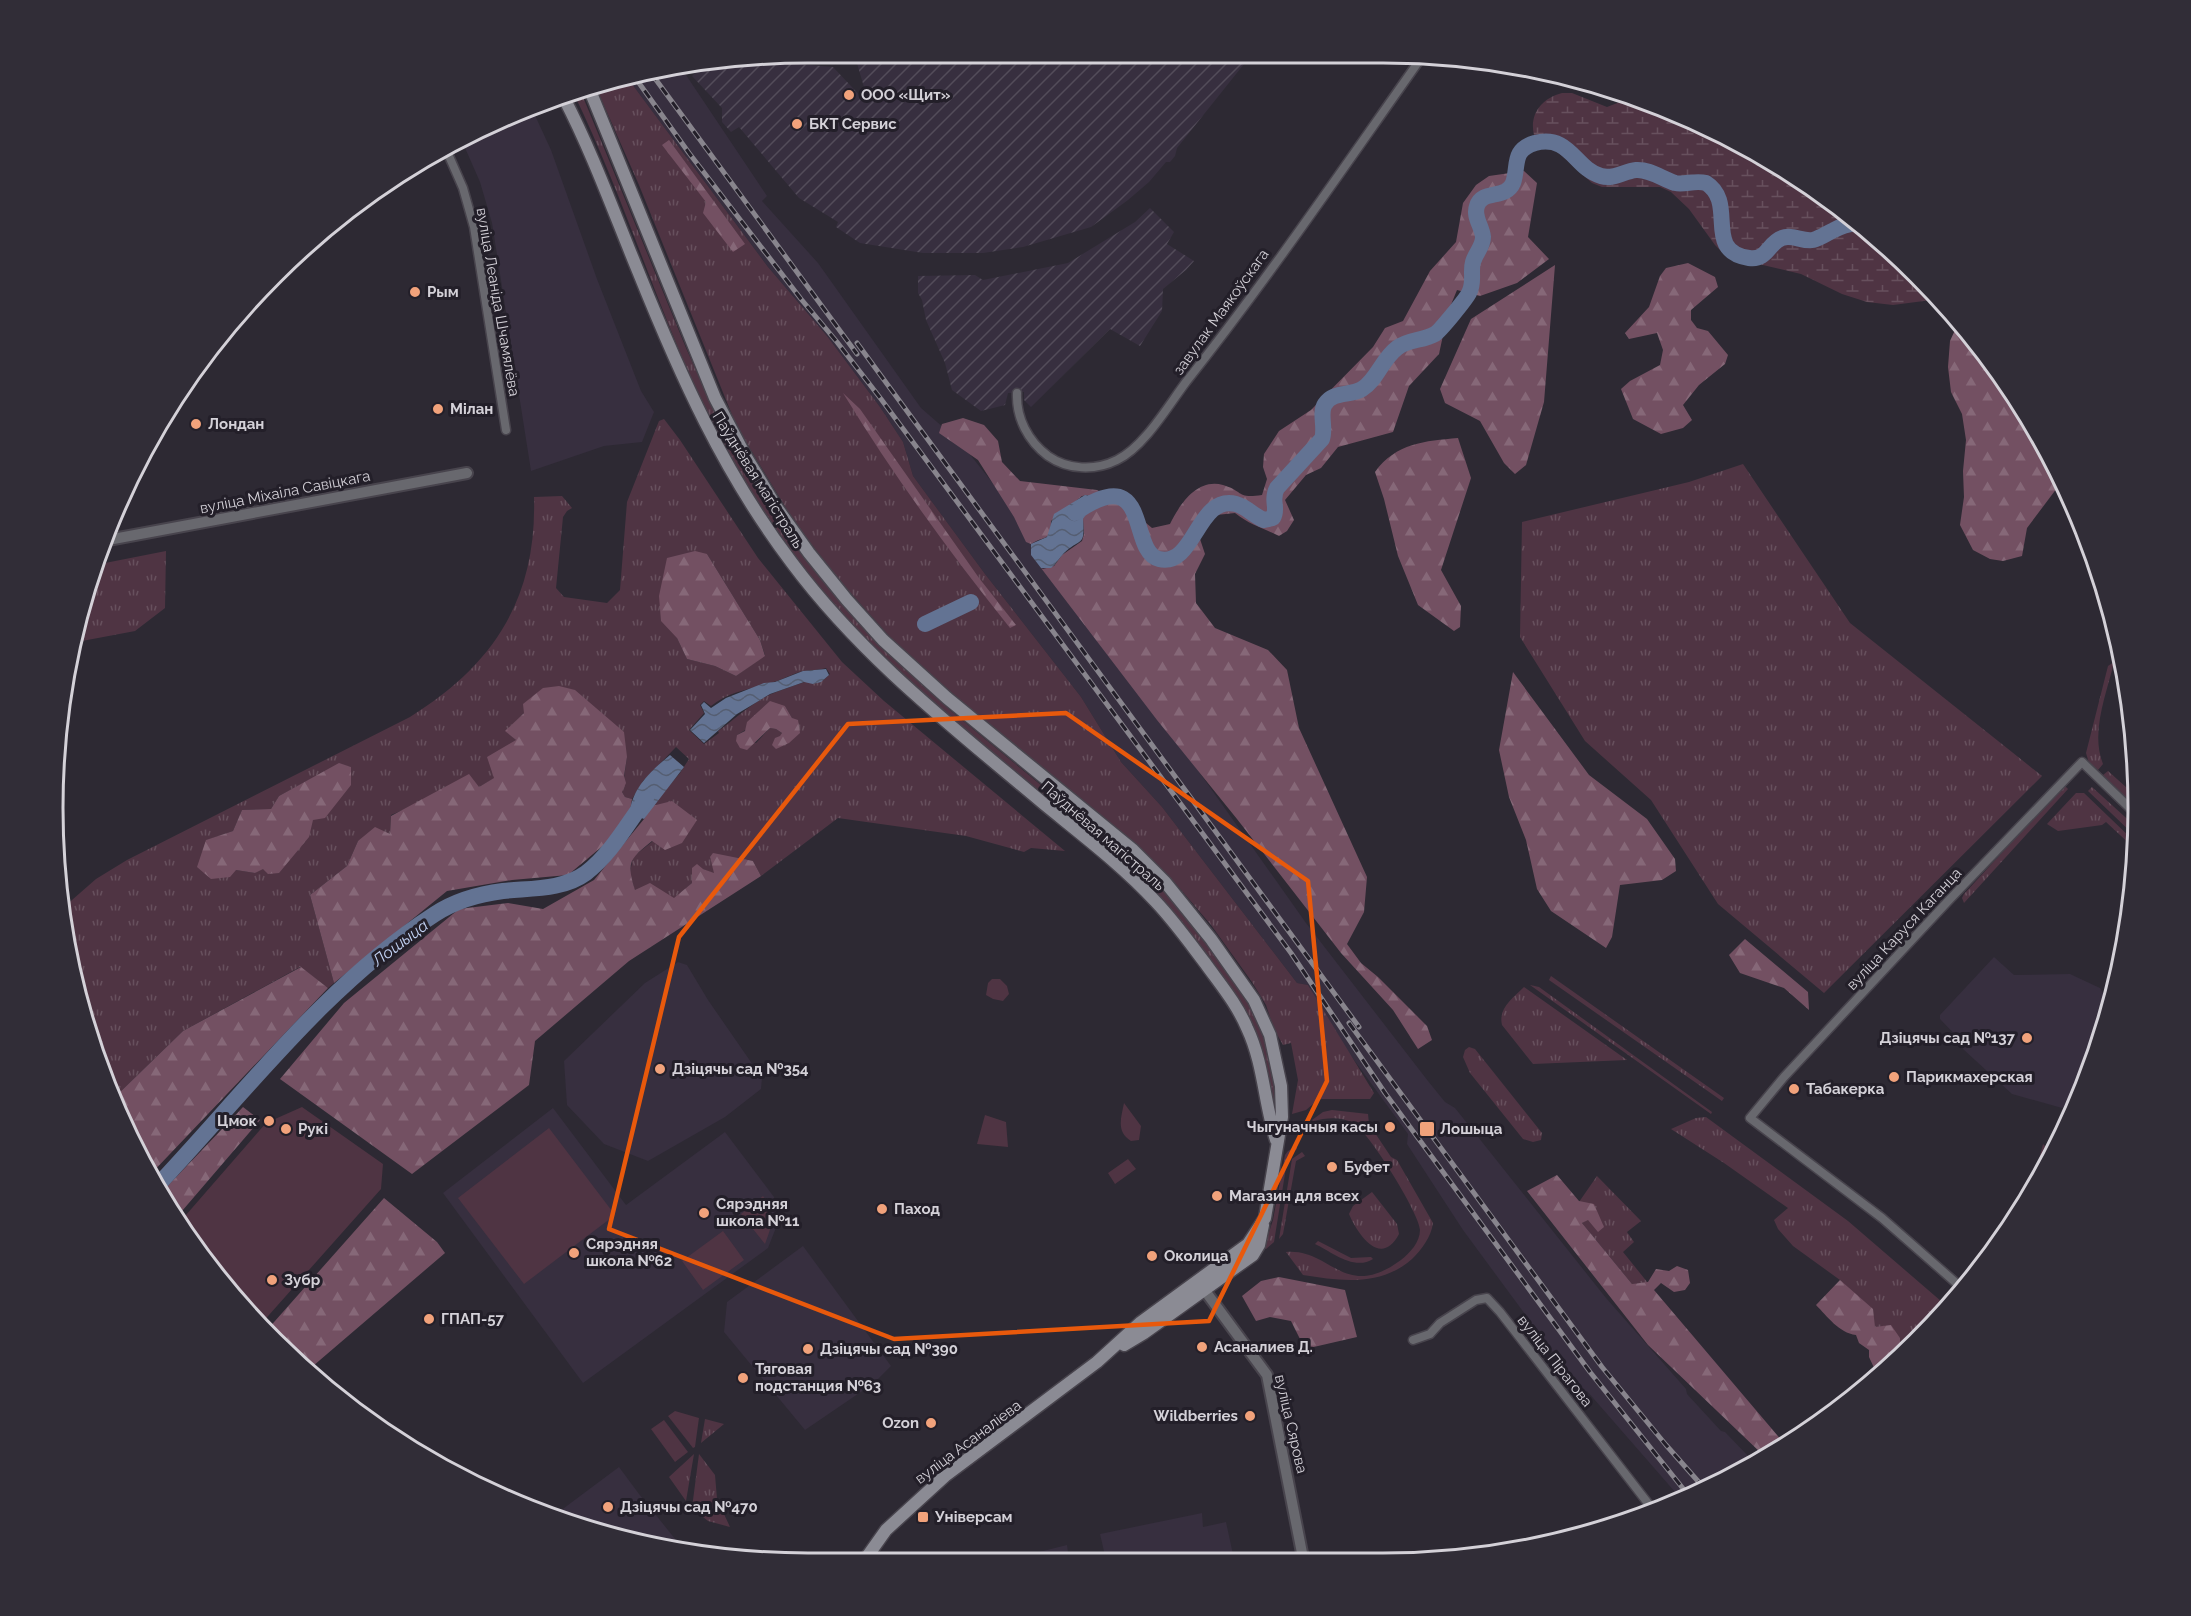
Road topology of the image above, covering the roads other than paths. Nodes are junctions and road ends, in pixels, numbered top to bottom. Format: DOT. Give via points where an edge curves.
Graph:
graph roads {
  1 [pos="1417,64"];
  2 [pos="592,95"];
  3 [pos="567,104"];
  4 [pos="449,155"];
  5 [pos="1017,393"];
  6 [pos="506,429"];
  7 [pos="467,473"];
  8 [pos="114,539"];
  9 [pos="2128,806"];
  10 [pos="1276,1142"];
  11 [pos="1956,1283"];
  12 [pos="1202,1285"];
  13 [pos="1413,1340"];
  14 [pos="1648,1503"];
  15 [pos="870,1553"];
  16 [pos="1302,1553"];
  1 -- 5 [label="street, завулак Маякоўскага" via="1217,343 1133,448 1118,460 1098,467 1063,465 1034,443 1017,410"];
  2 -- 10 [label="main road, Паўднёвая магістраль" via="715,398 777,508 840,592 883,640 947,698 1133,850 1211,939 1254,1000 1270,1035 1281,1086 1282,1117"];
  3 -- 10 [label="main road, Паўднёвая магістраль" via="699,413 769,531 831,611 903,686 1156,902 1220,983 1247,1027 1258,1055"];
  4 -- 6 [label="street, вуліца Леаніда Шчамялёва" via="474,227"];
  7 -- 8 [label="street, вуліца Міхаіла Савіцкага"];
  9 -- 11 [label="street, вуліца Каруся Каганца" via="2082,762 1950,899 1750,1118 1882,1218"];
  10 -- 12 [label="main road, вуліца Асаналіева" via="1259,1245 1253,1255"];
  12 -- 15 [label="main road, вуліца Асаналіева" via="1144,1333 1103,1358 945,1476 886,1530"];
  12 -- 16 [label="street, вуліца Сярова" via="1267,1375"];
  13 -- 14 [label="street, вуліца Пірагова" via="1430,1334 1476,1300 1487,1298"];
}
